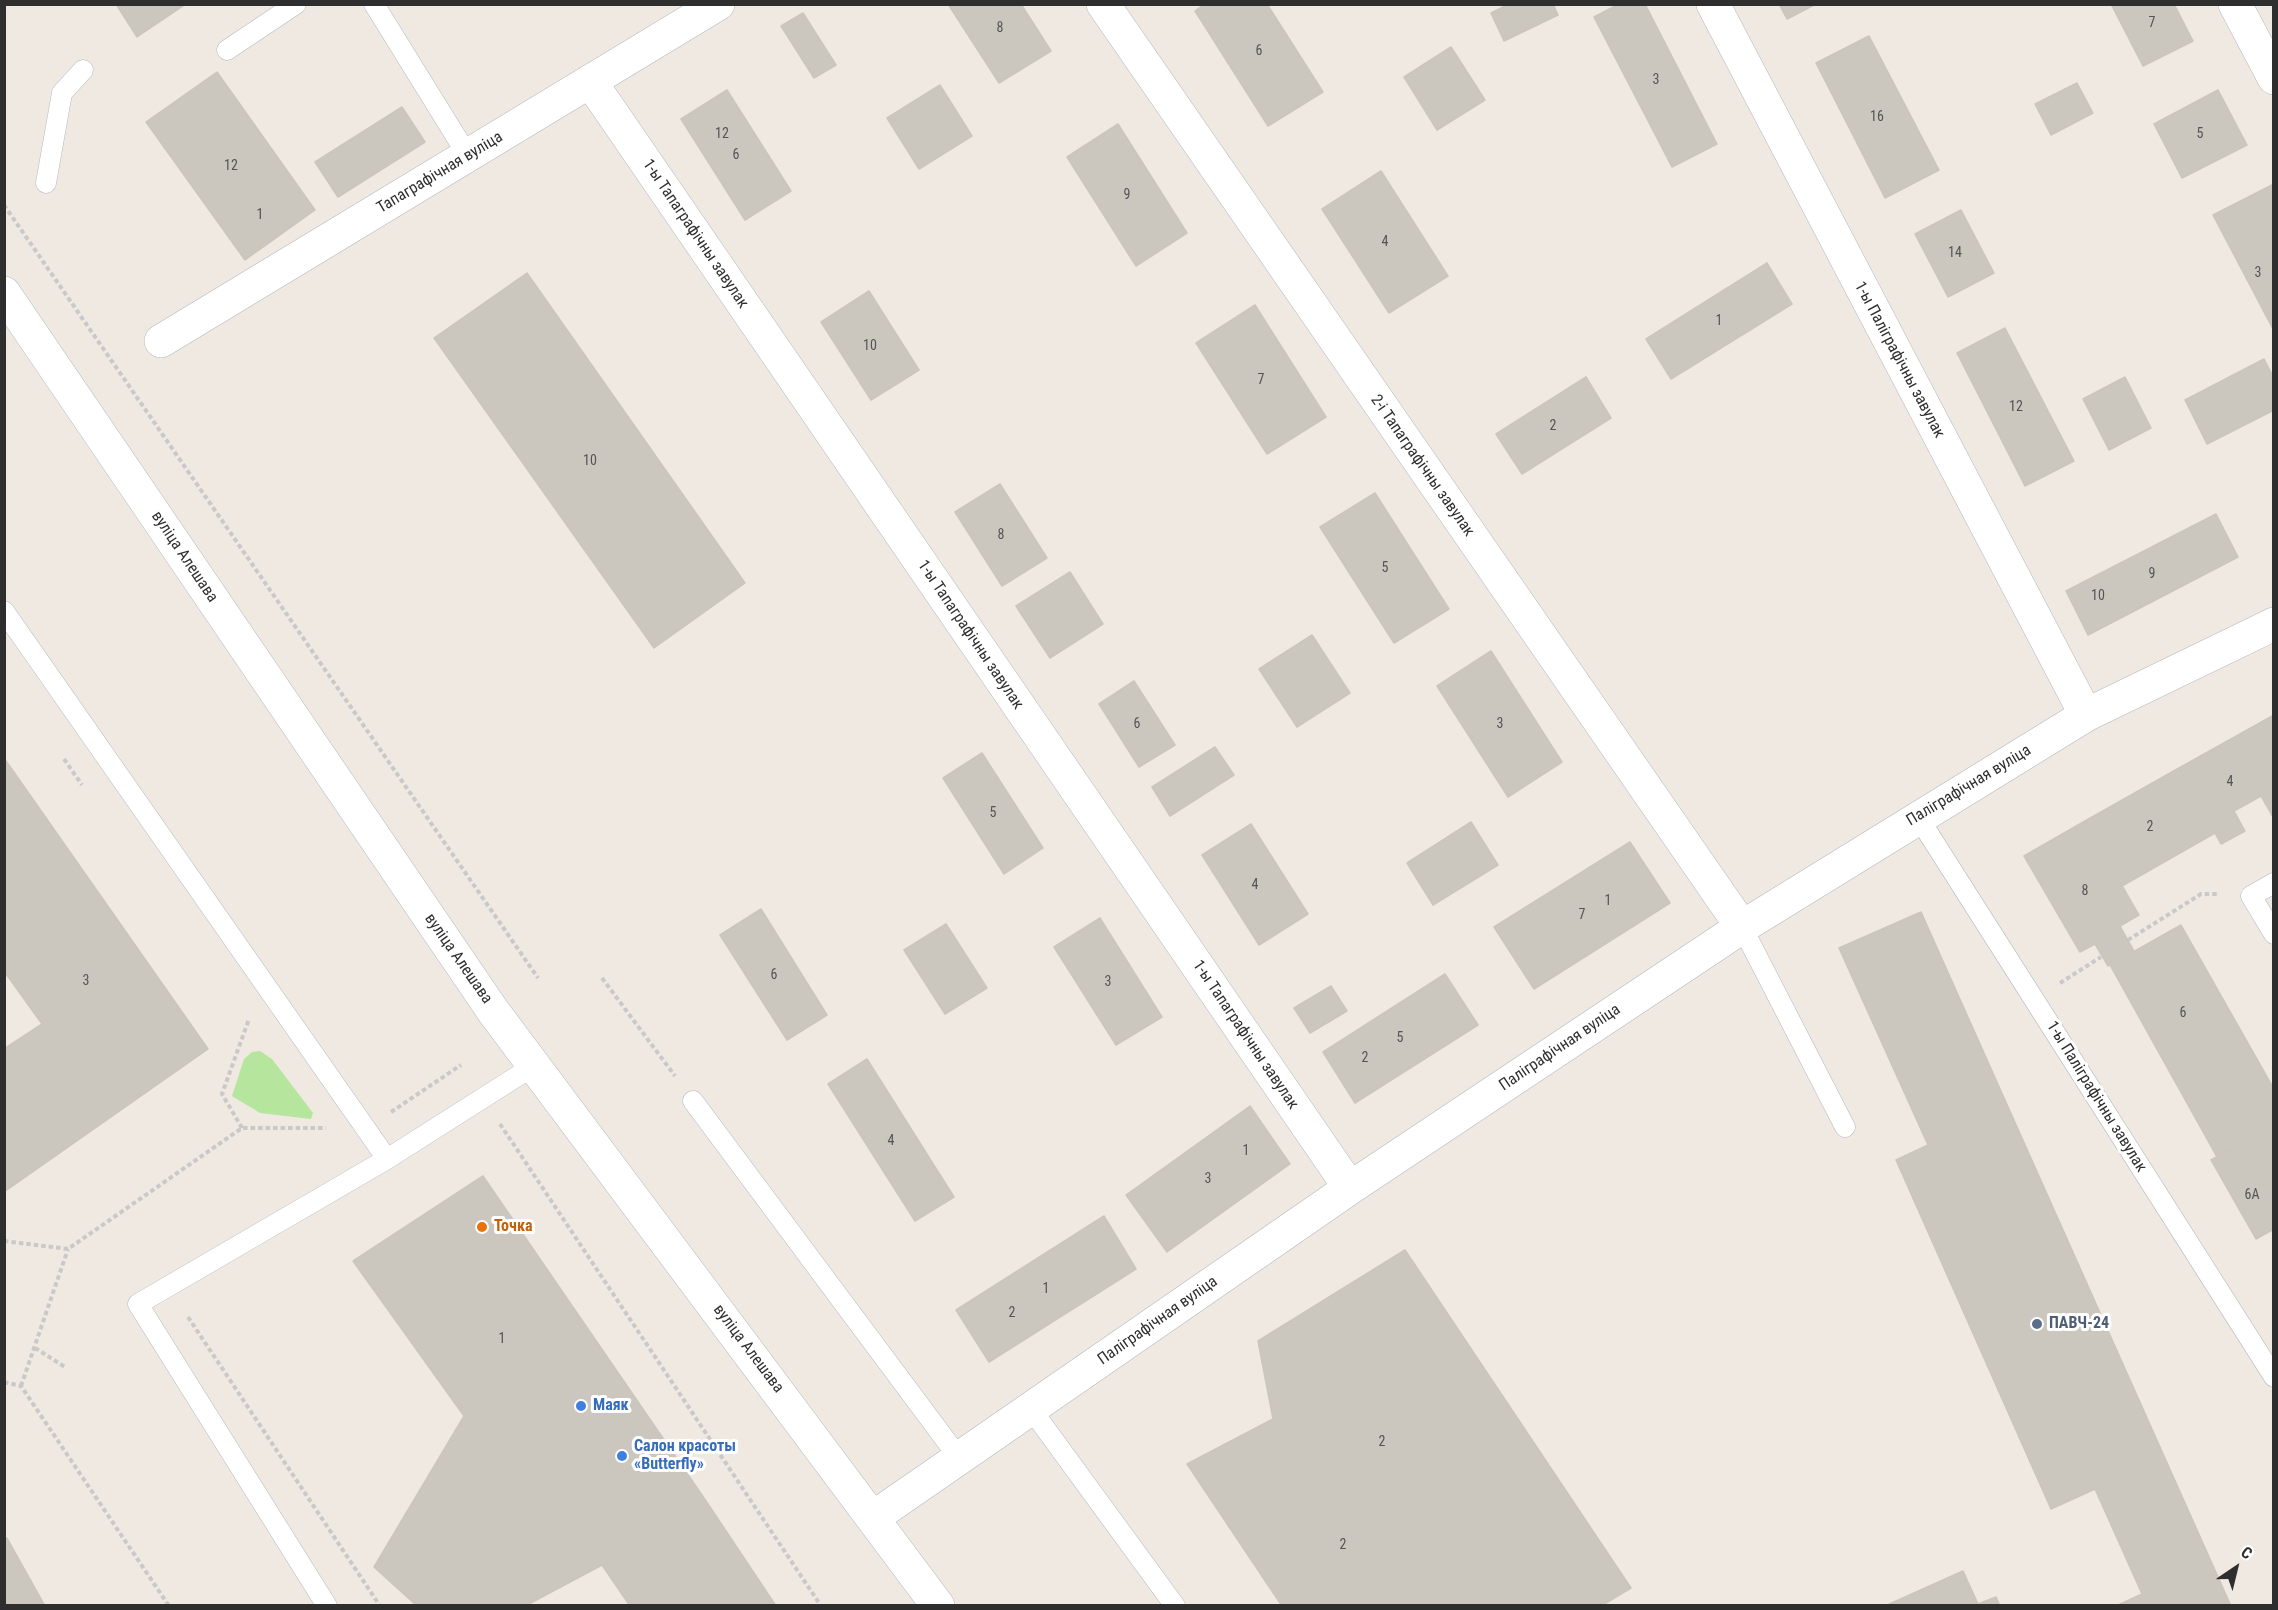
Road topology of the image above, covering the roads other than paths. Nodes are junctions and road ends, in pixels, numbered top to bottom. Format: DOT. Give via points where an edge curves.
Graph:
graph roads {
  1 [pos="296,4"];
  2 [pos="374,4"];
  3 [pos="718,4"];
  4 [pos="1103,4"];
  5 [pos="1713,4"];
  6 [pos="2235,4"];
  7 [pos="227,50"];
  8 [pos="83,70"];
  9 [pos="2274,78"];
  10 [pos="590,81"];
  11 [pos="468,156"];
  12 [pos="46,183"];
  13 [pos="4,292"];
  14 [pos="161,342"];
  15 [pos="4,611"];
  16 [pos="2274,624"];
  17 [pos="2086,715"];
  18 [pos="1918,817"];
  19 [pos="2274,883"];
  20 [pos="1742,927"];
  21 [pos="2274,934"];
  22 [pos="535,1065"];
  23 [pos="693,1101"];
  24 [pos="1845,1126"];
  25 [pos="387,1159"];
  26 [pos="1350,1188"];
  27 [pos="2274,1377"];
  28 [pos="1031,1409"];
  29 [pos="959,1458"];
  30 [pos="874,1517"];
  31 [pos="327,1605"];
  32 [pos="938,1605"];
  33 [pos="1175,1605"];
  1 -- 7 [label="lane"];
  2 -- 11 [label="lane"];
  3 -- 10 [label="street, Тапаграфічная вуліца"];
  4 -- 20 [label="street, 2-і Тапаграфічны завулак"];
  5 -- 17 [label="street, 1-ы Паліграфічны завулак"];
  6 -- 9 [label="street"];
  8 -- 12 [label="lane" via="62,93"];
  10 -- 11 [label="street, Тапаграфічная вуліца"];
  10 -- 26 [label="street, 1-ы Тапаграфічны завулак"];
  11 -- 14 [label="street, Тапаграфічная вуліца"];
  13 -- 22 [label="street, вуліца Алешава" via="473,981"];
  15 -- 25 [label="lane"];
  16 -- 17 [label="street, Паліграфічная вуліца"];
  17 -- 18 [label="street, Паліграфічная вуліца"];
  18 -- 20 [label="street, Паліграфічная вуліца"];
  18 -- 27 [label="lane, 1-ы Паліграфічны завулак"];
  19 -- 21 [label="lane" via="2251,896"];
  20 -- 24 [label="lane"];
  20 -- 26 [label="street, Паліграфічная вуліца"];
  22 -- 25 [label="lane"];
  22 -- 30 [label="street, вуліца Алешава"];
  23 -- 29 [label="lane"];
  25 -- 31 [label="lane" via="138,1304"];
  26 -- 28 [label="street, Паліграфічная вуліца"];
  28 -- 29 [label="street, Паліграфічная вуліца"];
  28 -- 33 [label="lane"];
  29 -- 30 [label="street, Паліграфічная вуліца"];
  30 -- 32 [label="street, вуліца Алешава"];
}
